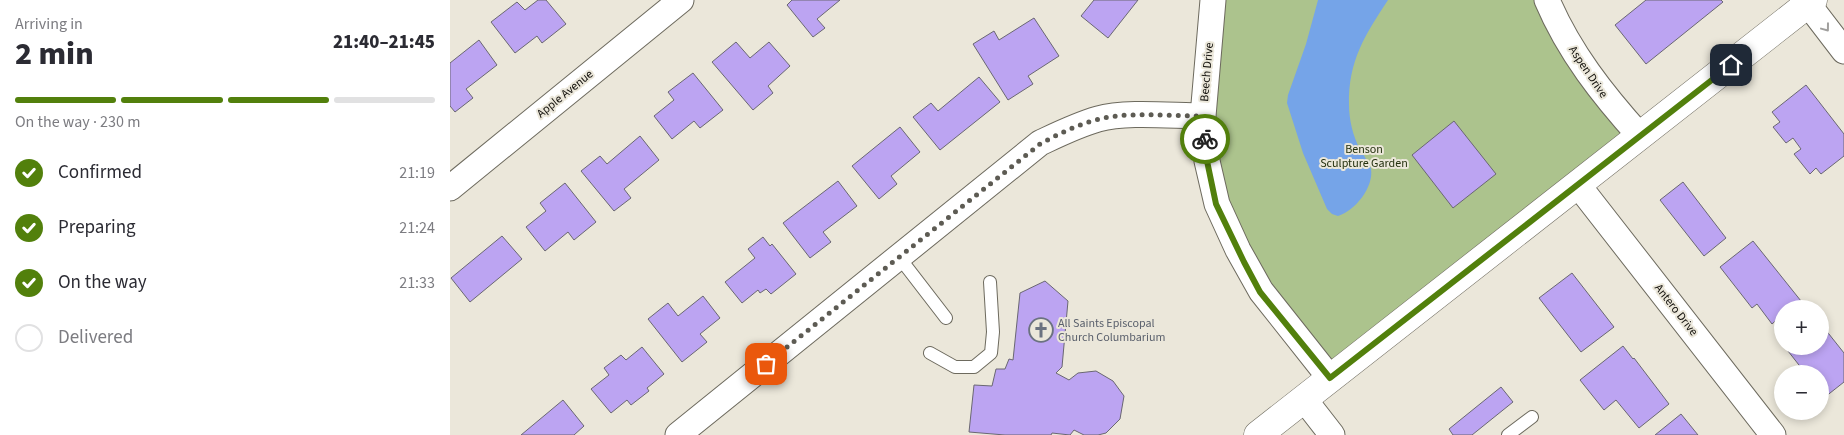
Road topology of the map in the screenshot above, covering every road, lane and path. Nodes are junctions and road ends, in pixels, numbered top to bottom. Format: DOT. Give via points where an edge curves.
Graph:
graph roads {
  1 [pos="681,0"];
  2 [pos="1213,0"];
  3 [pos="1547,0"];
  4 [pos="1810,2"];
  5 [pos="1844,51"];
  6 [pos="1203,116"];
  7 [pos="1640,136"];
  8 [pos="1578,185"];
  9 [pos="450,188"];
  10 [pos="899,257"];
  11 [pos="990,282"];
  12 [pos="946,318"];
  13 [pos="930,353"];
  14 [pos="1330,378"];
  15 [pos="1304,399"];
  16 [pos="1532,416"];
  17 [pos="678,435"];
  18 [pos="1258,435"];
  19 [pos="1332,435"];
  20 [pos="1508,435"];
  21 [pos="1773,435"];
  1 -- 9 [label="street, Apple Avenue"];
  2 -- 6 [label="street, Beech Drive"];
  3 -- 7 [label="street, Aspen Drive" via="1557,24 1583,66"];
  4 -- 5 [label="street, one-way"];
  4 -- 7 [label="main road"];
  6 -- 10 [label="street" via="1118,116 1066,130 1040,144"];
  6 -- 14 [label="street, Beech Drive" via="1216,204 1228,231 1260,292"];
  7 -- 8 [label="main road"];
  8 -- 14 [label="main road"];
  8 -- 21 [label="street, Antero Drive"];
  10 -- 12 [label="lane"];
  10 -- 17 [label="street"];
  11 -- 13 [label="lane" via="991,353 974,367 955,367"];
  14 -- 15 [label="main road"];
  15 -- 18 [label="main road"];
  15 -- 19 [label="street"];
  16 -- 20 [label="lane"];
}
